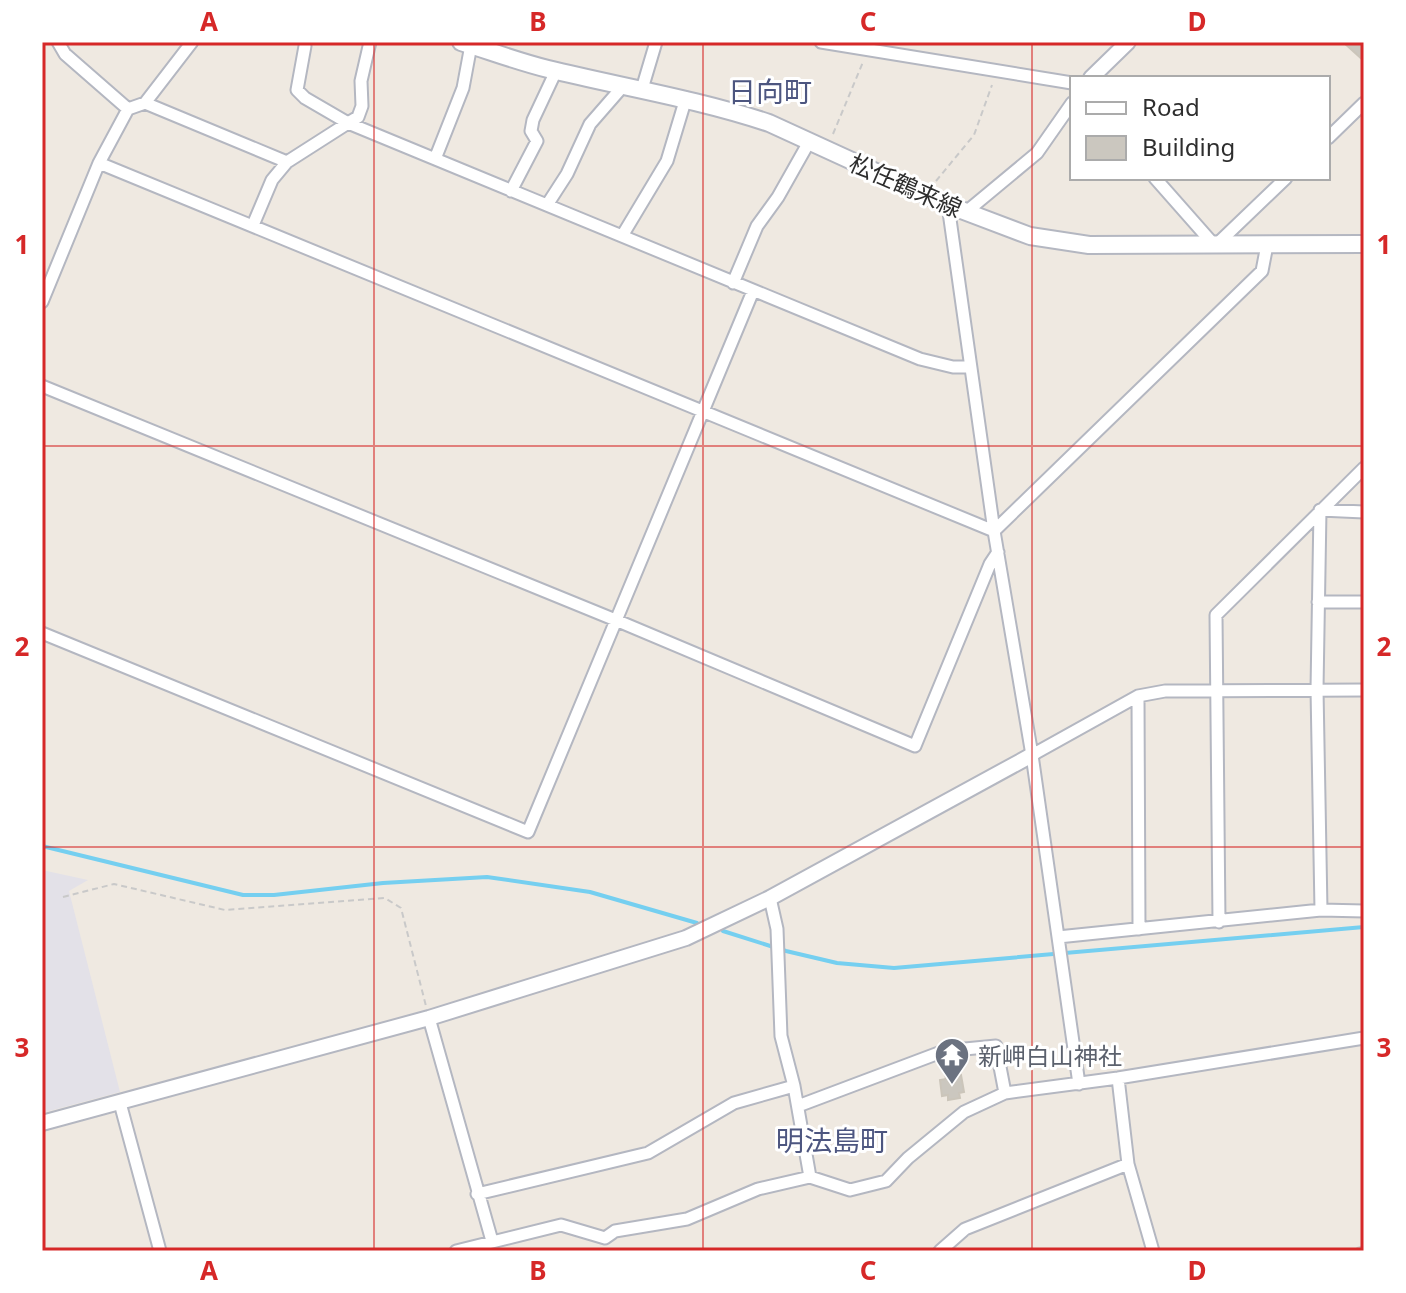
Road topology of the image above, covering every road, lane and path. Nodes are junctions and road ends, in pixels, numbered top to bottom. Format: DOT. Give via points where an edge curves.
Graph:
graph roads {
  1 [pos="58,42"];
  2 [pos="192,42"];
  3 [pos="370,42"];
  4 [pos="656,42"];
  5 [pos="821,42"];
  6 [pos="1128,42"];
  7 [pos="304,43"];
  8 [pos="466,44"];
  9 [pos="867,51"];
  10 [pos="556,71"];
  11 [pos="995,71"];
  12 [pos="1093,76"];
  13 [pos="1070,83"];
  14 [pos="624,85"];
  15 [pos="642,89"];
  16 [pos="686,98"];
  17 [pos="145,103"];
  18 [pos="1364,103"];
  19 [pos="1070,106"];
  20 [pos="128,109"];
  21 [pos="348,123"];
  22 [pos="1330,136"];
  23 [pos="809,142"];
  24 [pos="827,150"];
  25 [pos="435,159"];
  26 [pos="287,162"];
  27 [pos="99,163"];
  28 [pos="1157,180"];
  29 [pos="1284,180"];
  30 [pos="511,191"];
  31 [pos="925,194"];
  32 [pos="547,205"];
  33 [pos="948,205"];
  34 [pos="966,212"];
  35 [pos="253,225"];
  36 [pos="622,236"];
  37 [pos="1364,244"];
  38 [pos="1267,245"];
  39 [pos="1215,246"];
  40 [pos="733,283"];
  41 [pos="753,291"];
  42 [pos="42,302"];
  43 [pos="970,367"];
  44 [pos="42,386"];
  45 [pos="703,412"];
  46 [pos="1364,468"];
  47 [pos="1320,510"];
  48 [pos="1364,512"];
  49 [pos="994,531"];
  50 [pos="998,552"];
  51 [pos="1318,602"];
  52 [pos="1364,602"];
  53 [pos="618,621"];
  54 [pos="42,633"];
  55 [pos="1317,689"];
  56 [pos="1216,690"];
  57 [pos="1364,690"];
  58 [pos="1138,696"];
  59 [pos="1032,755"];
  60 [pos="63,897"];
  61 [pos="770,898"];
  62 [pos="1321,910"];
  63 [pos="1364,911"];
  64 [pos="1219,922"];
  65 [pos="1139,929"];
  66 [pos="1059,942"];
  67 [pos="429,1018"];
  68 [pos="1364,1038"];
  69 [pos="1118,1078"];
  70 [pos="1079,1084"];
  71 [pos="794,1086"];
  72 [pos="1005,1093"];
  73 [pos="120,1103"];
  74 [pos="798,1106"];
  75 [pos="42,1123"];
  76 [pos="1128,1164"];
  77 [pos="810,1177"];
  78 [pos="477,1194"];
  79 [pos="605,1238"];
  80 [pos="492,1241"];
  81 [pos="1364,1246"];
  82 [pos="160,1251"];
  83 [pos="456,1251"];
  84 [pos="609,1251"];
  85 [pos="940,1251"];
  86 [pos="1153,1251"];
  87 [pos="1347,1251"];
  1 -- 20 [label="street"];
  2 -- 17 [label="street"];
  3 -- 21 [label="street" via="361,81 362,106"];
  4 -- 15 [label="street"];
  5 -- 9 [label="street"];
  6 -- 12 [label="street"];
  7 -- 21 [label="street" via="297,90"];
  8 -- 10 [label="main road, 松任鶴来線"];
  8 -- 25 [label="street" via="463,88"];
  9 -- 11 [label="street"];
  9 -- 24 [label="path"];
  10 -- 14 [label="main road, 松任鶴来線"];
  10 -- 30 [label="street" via="533,120 531,131 537,141"];
  11 -- 13 [label="street"];
  11 -- 31 [label="path" via="974,135"];
  14 -- 15 [label="main road, 松任鶴来線"];
  14 -- 32 [label="street" via="590,124"];
  15 -- 16 [label="main road, 松任鶴来線"];
  16 -- 23 [label="main road, 松任鶴来線" via="769,123"];
  16 -- 36 [label="street" via="667,161"];
  17 -- 20 [label="street"];
  17 -- 26 [label="street"];
  18 -- 22 [label="street"];
  19 -- 34 [label="street" via="1037,153"];
  20 -- 27 [label="street"];
  21 -- 25 [label="street"];
  21 -- 26 [label="street"];
  23 -- 24 [label="main road, 松任鶴来線"];
  23 -- 40 [label="street" via="757,226"];
  24 -- 31 [label="main road, 松任鶴来線"];
  25 -- 30 [label="street"];
  26 -- 35 [label="street" via="272,180"];
  27 -- 35 [label="street"];
  27 -- 42 [label="street"];
  28 -- 39 [label="street"];
  29 -- 39 [label="street"];
  30 -- 32 [label="street"];
  31 -- 33 [label="main road, 松任鶴来線"];
  32 -- 36 [label="street"];
  33 -- 34 [label="main road, 松任鶴来線"];
  33 -- 43 [label="street"];
  34 -- 39 [label="main road, 松任鶴来線" via="1030,236 1089,245"];
  35 -- 45 [label="street"];
  36 -- 40 [label="street"];
  37 -- 38 [label="main road, 松任鶴来線"];
  38 -- 39 [label="main road, 松任鶴来線"];
  38 -- 49 [label="street" via="1262,271"];
  40 -- 41 [label="street"];
  41 -- 43 [label="street" via="920,359"];
  41 -- 45 [label="street"];
  43 -- 49 [label="street"];
  44 -- 53 [label="street"];
  45 -- 49 [label="street"];
  45 -- 53 [label="street"];
  46 -- 47 [label="street"];
  47 -- 48 [label="street"];
  47 -- 51 [label="street"];
  47 -- 56 [label="street" via="1216,615"];
  49 -- 50 [label="street"];
  50 -- 53 [label="street" via="915,746"];
  50 -- 59 [label="street"];
  51 -- 52 [label="street"];
  51 -- 55 [label="street"];
  53 -- 54 [label="street" via="528,832"];
  55 -- 56 [label="street"];
  55 -- 57 [label="street"];
  55 -- 62 [label="street"];
  56 -- 58 [label="street"];
  56 -- 64 [label="street"];
  58 -- 59 [label="street"];
  58 -- 65 [label="street"];
  59 -- 61 [label="street"];
  59 -- 66 [label="street"];
  60 -- 67 [label="path" via="114,884 225,910 385,898 401,908"];
  61 -- 67 [label="street" via="686,938"];
  61 -- 71 [label="street" via="778,941 781,1036"];
  62 -- 63 [label="street"];
  62 -- 64 [label="street"];
  64 -- 65 [label="street"];
  65 -- 66 [label="street"];
  66 -- 70 [label="street"];
  67 -- 73 [label="street"];
  67 -- 78 [label="street"];
  68 -- 69 [label="street"];
  69 -- 70 [label="street"];
  69 -- 76 [label="street"];
  70 -- 72 [label="street"];
  71 -- 74 [label="street"];
  71 -- 78 [label="street" via="734,1103 648,1153"];
  72 -- 74 [label="street" via="996,1046 944,1051"];
  72 -- 77 [label="street" via="964,1112 886,1181 850,1190"];
  73 -- 75 [label="street"];
  73 -- 82 [label="street"];
  74 -- 77 [label="street"];
  76 -- 85 [label="street" via="965,1229"];
  76 -- 86 [label="street"];
  77 -- 79 [label="street" via="758,1189 687,1219 615,1231"];
  78 -- 80 [label="street"];
  79 -- 80 [label="street" via="561,1225"];
  79 -- 84 [label="street"];
  80 -- 83 [label="street"];
  81 -- 87 [label="path"];
}
